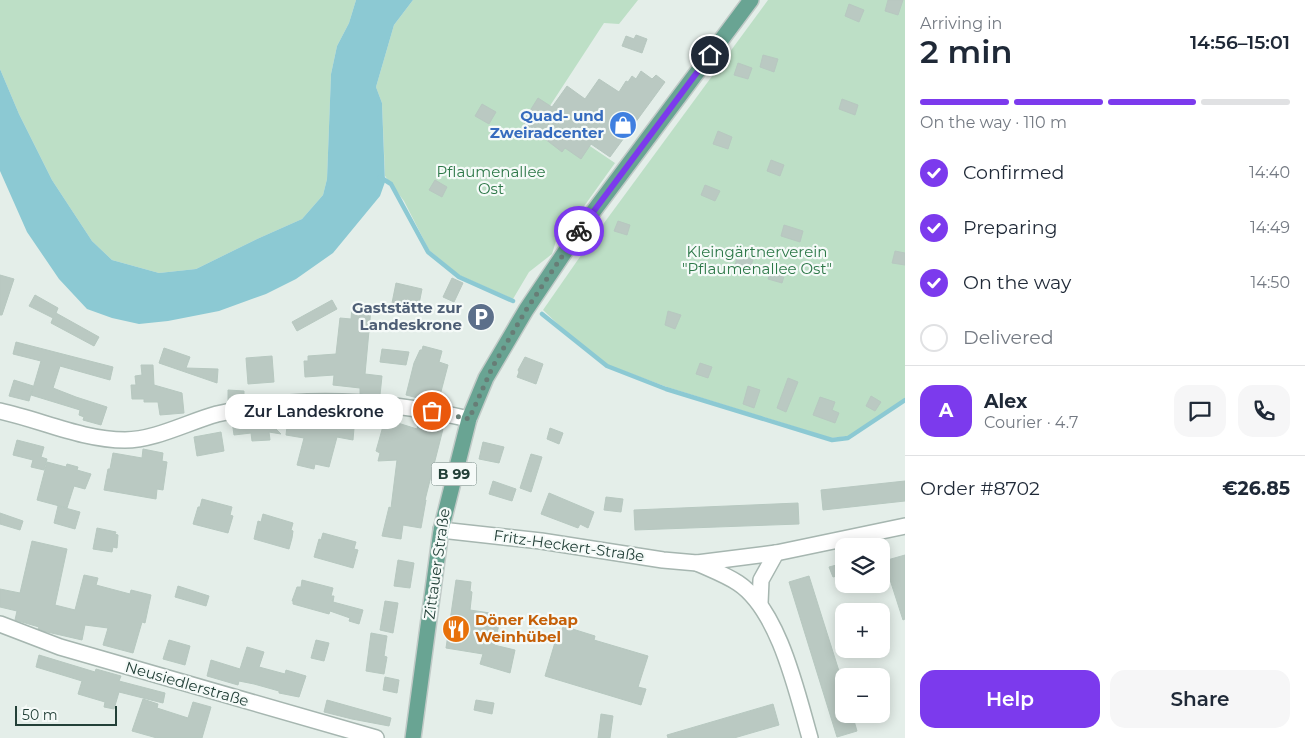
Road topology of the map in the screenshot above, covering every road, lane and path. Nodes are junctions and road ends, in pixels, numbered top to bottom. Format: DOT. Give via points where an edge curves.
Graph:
graph roads {
  1 [pos="751,0"];
  2 [pos="0,411"];
  3 [pos="469,419"];
  4 [pos="905,526"];
  5 [pos="441,530"];
  6 [pos="776,553"];
  7 [pos="697,563"];
  8 [pos="760,603"];
  9 [pos="0,624"];
  10 [pos="376,738"];
  11 [pos="413,738"];
  12 [pos="810,738"];
  1 -- 3 [label="main road, Zittauer Straße / B 99" via="576,236 497,358"];
  2 -- 3 [label="street" via="102,439 128,440 145,438 216,414 278,403 335,400 421,408"];
  3 -- 5 [label="main road, Zittauer Straße / B 99"];
  4 -- 6 [label="street, Fritz-Heckert-Straße"];
  5 -- 7 [label="street, Fritz-Heckert-Straße"];
  5 -- 11 [label="main road, Zittauer Straße / B 99"];
  6 -- 7 [label="street, Fritz-Heckert-Straße"];
  6 -- 8 [label="street" via="761,580"];
  7 -- 8 [label="street, Fritz-Heckert-Straße" via="739,583"];
  8 -- 12 [label="street" via="780,644"];
  9 -- 10 [label="street, Neusiedlerstraße" via="60,647"];
}
